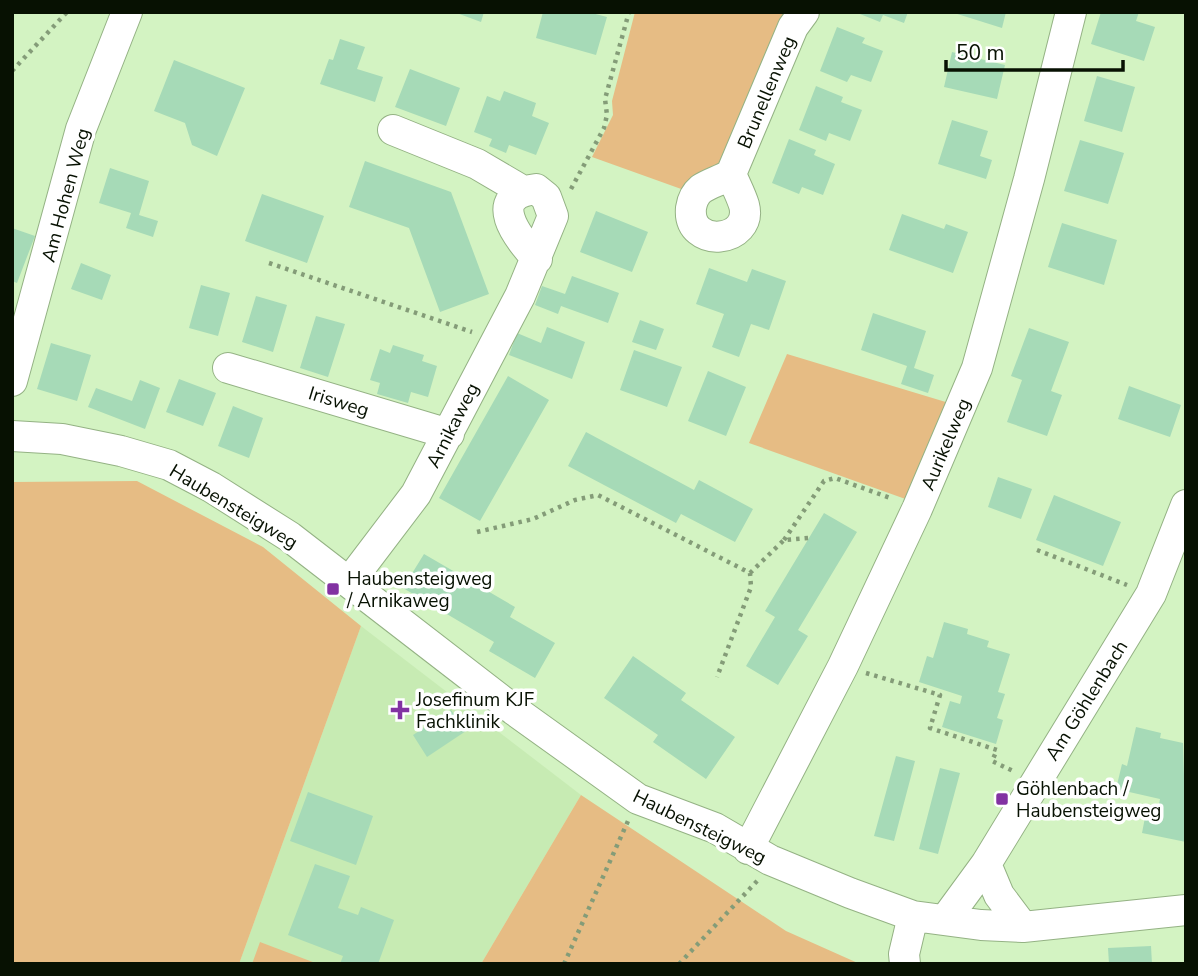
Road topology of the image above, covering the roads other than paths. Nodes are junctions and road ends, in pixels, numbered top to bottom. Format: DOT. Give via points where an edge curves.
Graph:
graph roads {
  1 [pos="127,12"];
  2 [pos="804,12"];
  3 [pos="1071,12"];
  4 [pos="393,130"];
  5 [pos="731,174"];
  6 [pos="523,191"];
  7 [pos="537,259"];
  8 [pos="228,368"];
  9 [pos="12,381"];
  10 [pos="449,434"];
  11 [pos="12,436"];
  12 [pos="1186,505"];
  13 [pos="350,581"];
  14 [pos="759,854"];
  15 [pos="986,864"];
  16 [pos="1186,911"];
  17 [pos="914,916"];
  18 [pos="945,920"];
  19 [pos="1023,927"];
  20 [pos="905,964"];
  1 -- 9 [label="street, Am Hohen Weg" via="81,129"];
  2 -- 5 [label="street, Brunellenweg" via="793,27"];
  3 -- 14 [label="street, Aurikelweg" via="977,368"];
  4 -- 6 [label="street" via="477,164"];
  6 -- 7 [label="street" via="510,205 507,221"];
  6 -- 7 [label="street, Arnikaweg" via="536,189 546,197 553,216"];
  7 -- 10 [label="street, Arnikaweg"];
  8 -- 10 [label="street, Irisweg"];
  10 -- 13 [label="street, Arnikaweg" via="416,494"];
  11 -- 13 [label="street, Haubensteigweg" via="62,439 169,465 290,537"];
  12 -- 15 [label="street, Am Göhlenbach" via="1151,594"];
  13 -- 14 [label="street, Haubensteigweg" via="514,710 638,799 715,828"];
  14 -- 17 [label="street, Haubensteigweg"];
  15 -- 18 [label="street, Am Göhlenbach"];
  15 -- 19 [label="street" via="999,895"];
  16 -- 19 [label="street, Haubensteigweg"];
  17 -- 18 [label="street, Haubensteigweg"];
  17 -- 20 [label="street"];
  18 -- 19 [label="street, Haubensteigweg"];
}
